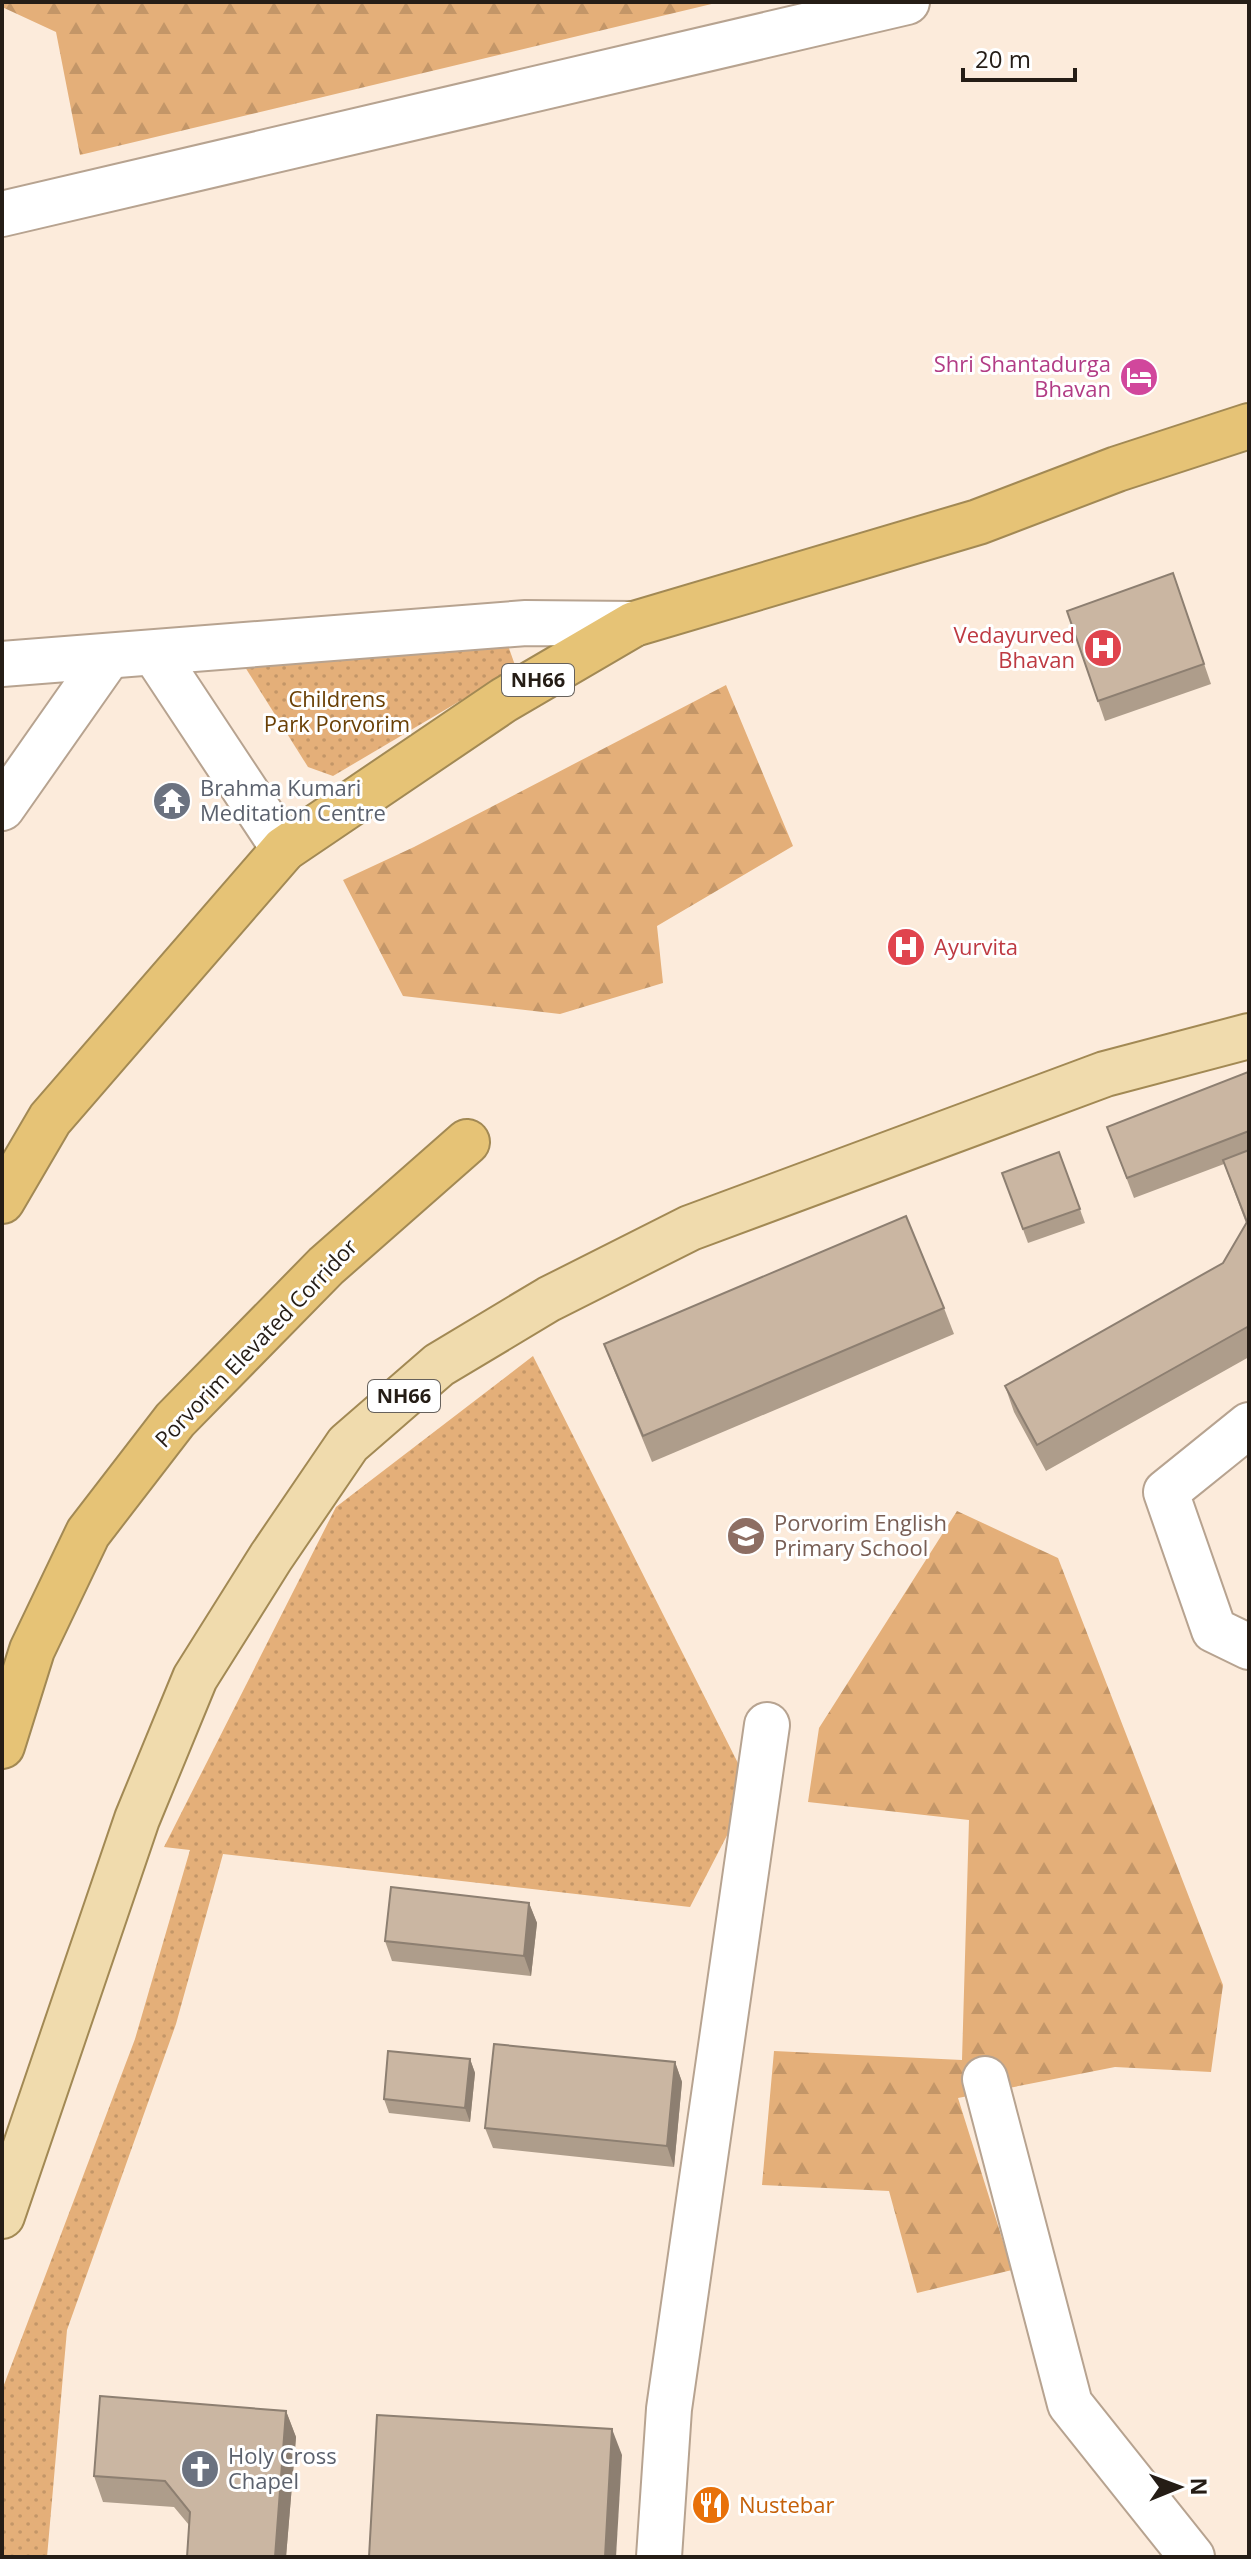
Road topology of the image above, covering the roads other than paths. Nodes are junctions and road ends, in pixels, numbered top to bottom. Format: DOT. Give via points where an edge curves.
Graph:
graph roads {
  1 [pos="907,2"];
  2 [pos="2,214"];
  3 [pos="1249,426"];
  4 [pos="634,624"];
  5 [pos="155,654"];
  6 [pos="108,657"];
  7 [pos="2,664"];
  8 [pos="2,808"];
  9 [pos="284,849"];
  10 [pos="1249,1036"];
  11 [pos="467,1142"];
  12 [pos="2,1201"];
  13 [pos="1249,1425"];
  14 [pos="1249,1647"];
  15 [pos="767,1725"];
  16 [pos="2,1746"];
  17 [pos="985,2079"];
  18 [pos="2,2216"];
  19 [pos="659,2557"];
  20 [pos="1192,2557"];
  1 -- 2 [label="street"];
  3 -- 4 [label="highway, NH66" via="978,522"];
  4 -- 5 [label="street" via="526,623"];
  4 -- 9 [label="highway, NH66" via="504,700"];
  5 -- 6 [label="street"];
  5 -- 9 [label="street"];
  6 -- 7 [label="street"];
  6 -- 8 [label="street"];
  9 -- 12 [label="highway, NH66" via="50,1119"];
  10 -- 18 [label="main road, NH66" via="1105,1074 690,1228 549,1299 439,1365 348,1444 195,1678 137,1819"];
  11 -- 16 [label="highway, Porvorim Elevated Corridor" via="326,1266 175,1420 88,1533 32,1650"];
  13 -- 14 [label="street" via="1166,1492 1214,1630"];
  15 -- 19 [label="street" via="669,2409"];
  17 -- 20 [label="street" via="1070,2404"];
}
